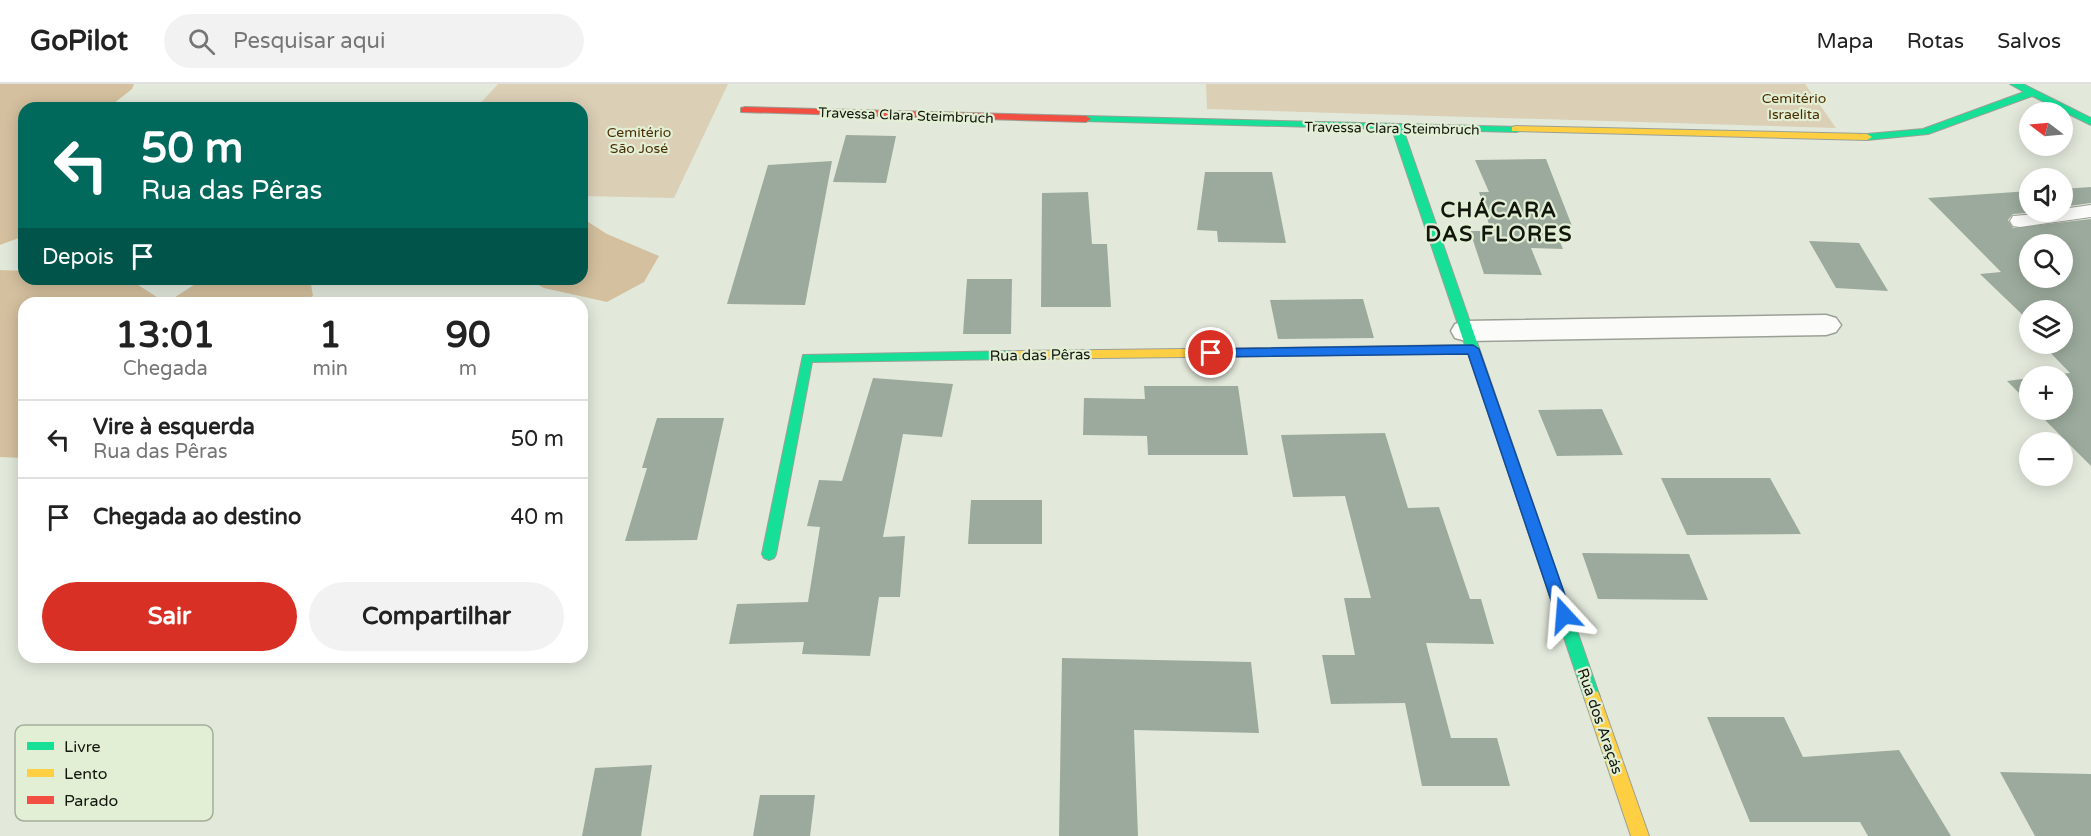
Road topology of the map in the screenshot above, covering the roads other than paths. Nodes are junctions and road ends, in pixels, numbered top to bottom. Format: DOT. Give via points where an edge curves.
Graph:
graph roads {
  1 [pos="2015,84"];
  2 [pos="2032,93"];
  3 [pos="745,110"];
  4 [pos="2091,122"];
  5 [pos="1397,128"];
  6 [pos="2091,211"];
  7 [pos="2073,214"];
  8 [pos="1826,325"];
  9 [pos="1469,340"];
  10 [pos="769,554"];
  11 [pos="1640,836"];
  1 -- 2 [label="street"];
  2 -- 4 [label="street"];
  2 -- 5 [label="street, Travessa Clara Steimbruch" via="1924,132 1855,138"];
  3 -- 5 [label="street, Travessa Clara Steimbruch"];
  5 -- 9 [label="street, Rua dos Araçás"];
  6 -- 7 [label="lane"];
  8 -- 9 [label="street"];
  9 -- 10 [label="street, Rua das Pêras" via="807,358"];
  9 -- 11 [label="street, Rua dos Araçás"];
}
